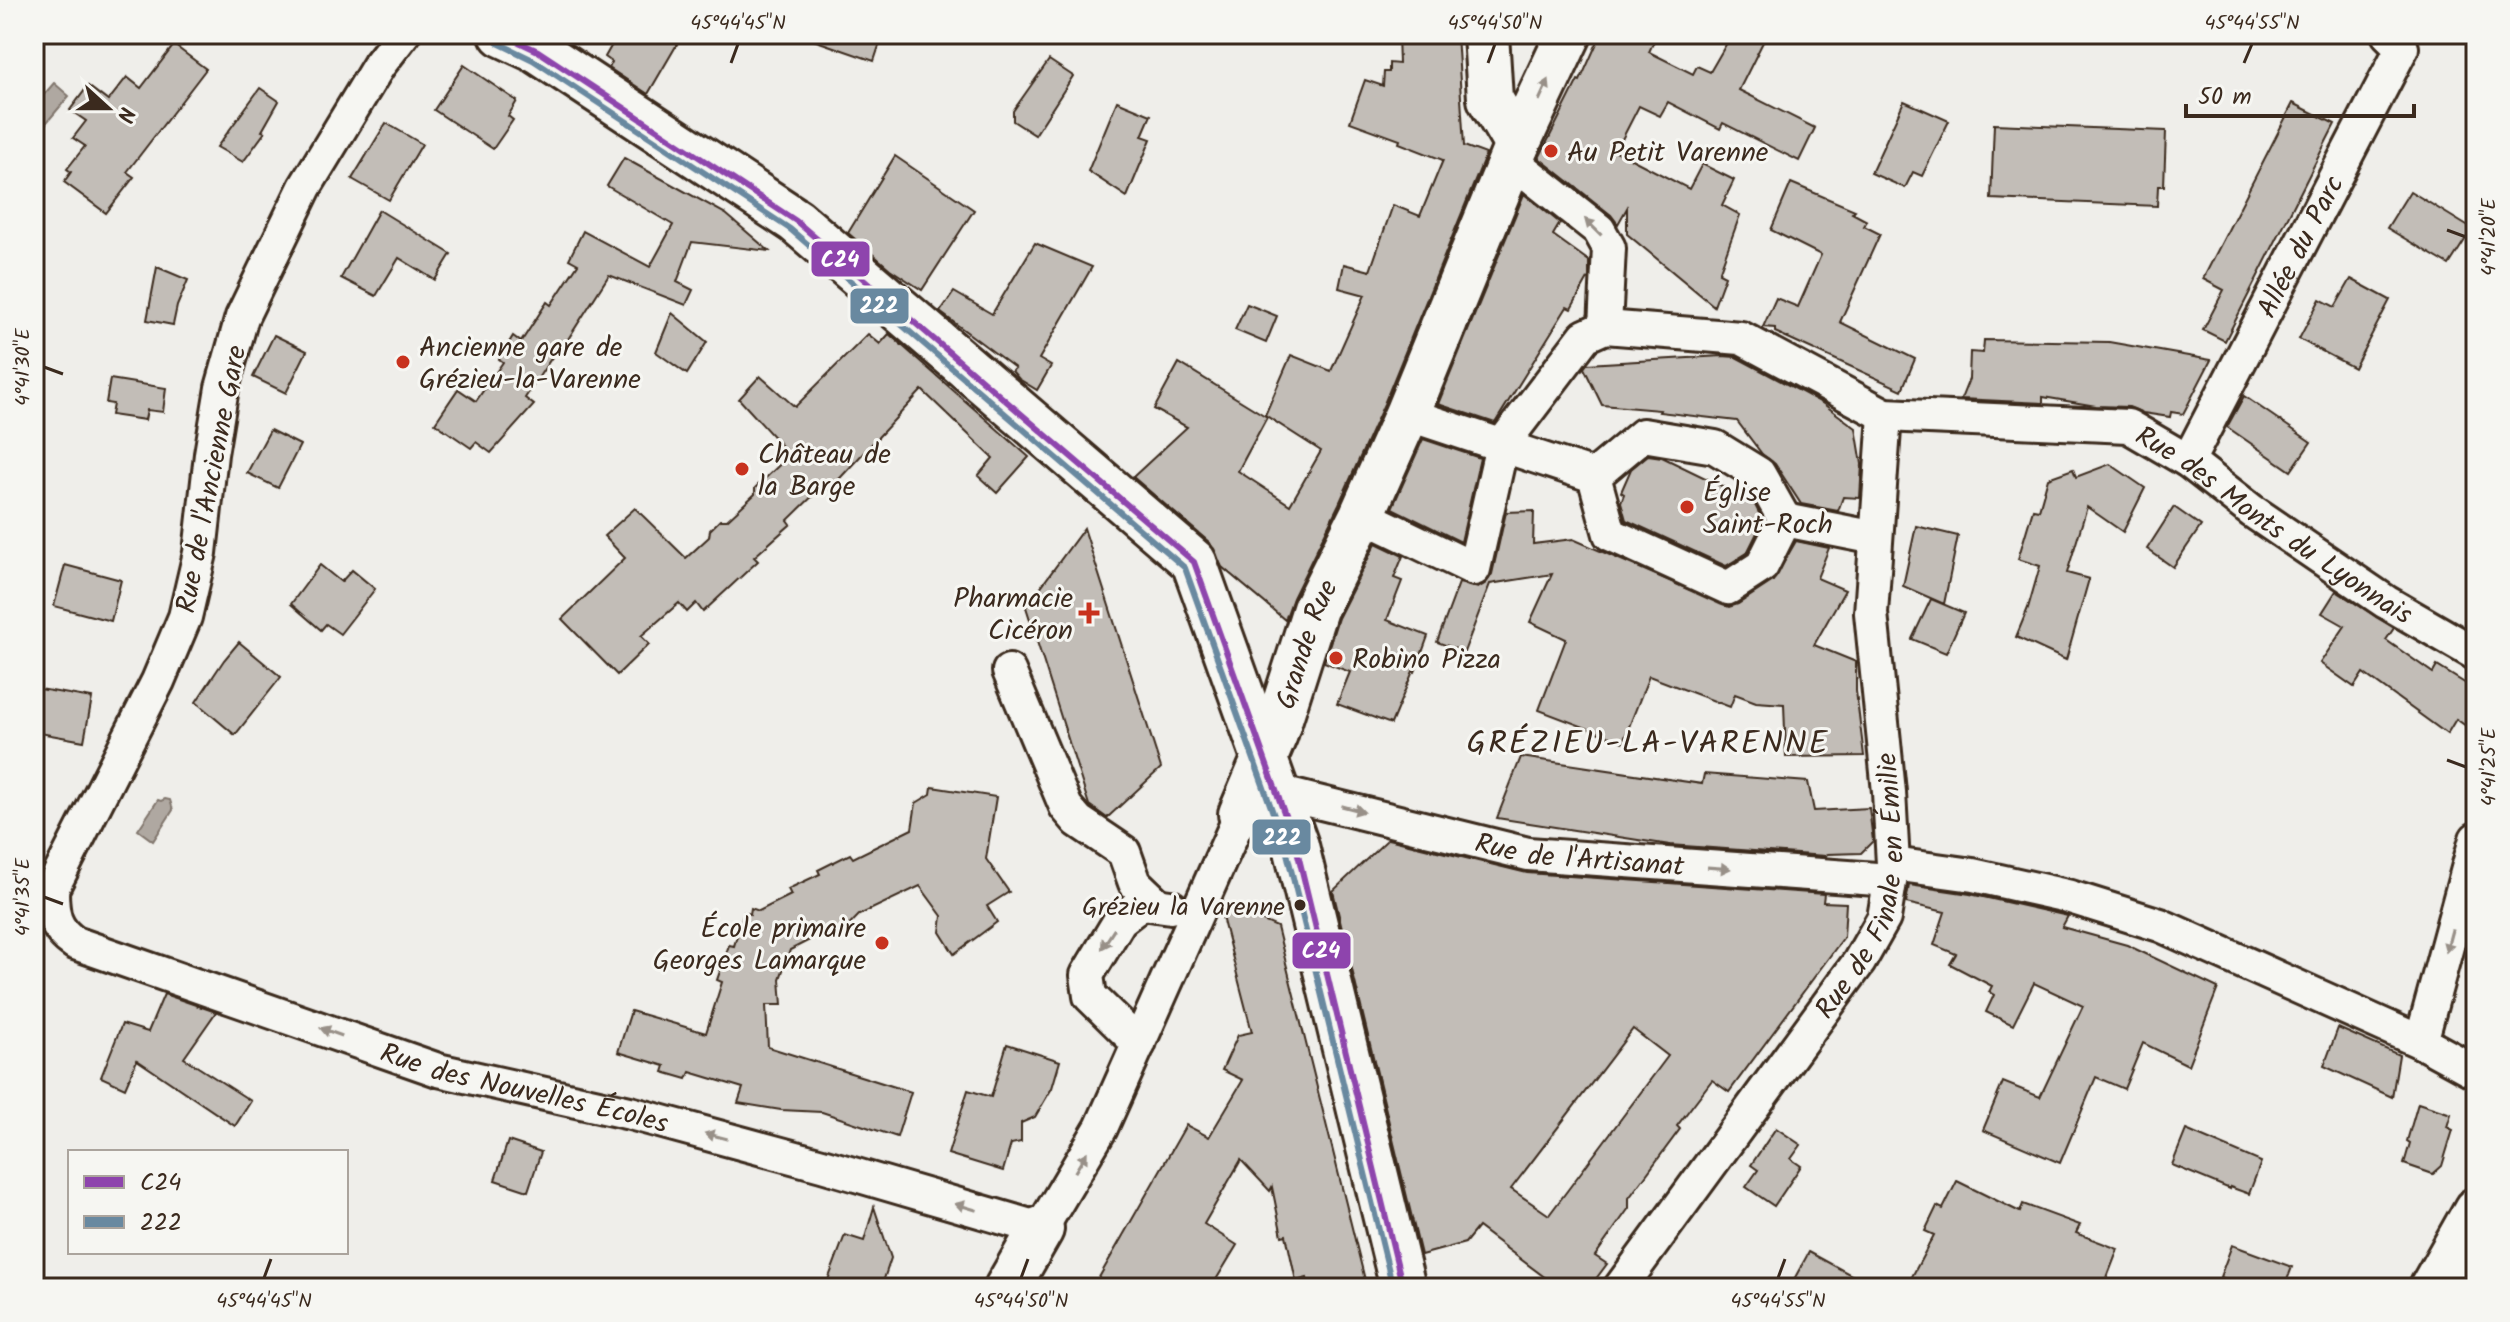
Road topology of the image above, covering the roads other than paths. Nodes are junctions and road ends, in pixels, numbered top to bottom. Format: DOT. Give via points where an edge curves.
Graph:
graph roads {
  1 [pos="403,34"];
  2 [pos="1486,34"];
  3 [pos="1569,34"];
  4 [pos="2401,39"];
  5 [pos="528,40"];
  6 [pos="1514,153"];
  7 [pos="1605,327"];
  8 [pos="1407,414"];
  9 [pos="1885,415"];
  10 [pos="1502,445"];
  11 [pos="2188,461"];
  12 [pos="1594,476"];
  13 [pos="1362,515"];
  14 [pos="1785,520"];
  15 [pos="1876,538"];
  16 [pos="2476,654"];
  17 [pos="1009,671"];
  18 [pos="1261,789"];
  19 [pos="2476,839"];
  20 [pos="1892,872"];
  21 [pos="43,891"];
  22 [pos="1158,905"];
  23 [pos="1197,912"];
  24 [pos="2421,1042"];
  25 [pos="1139,1044"];
  26 [pos="2476,1072"];
  27 [pos="2476,1210"];
  28 [pos="1041,1229"];
  29 [pos="1007,1288"];
  30 [pos="1403,1288"];
  31 [pos="1620,1288"];
  32 [pos="2432,1288"];
  1 -- 21 [label="street, Rue de l'Ancienne Gare" via="305,187 242,317 222,388 200,553 185,617 158,681"];
  2 -- 6 [label="main road" via="1490,99"];
  6 -- 3 [label="main road, Grande Rue, one-way"];
  4 -- 11 [label="street, Allée du Parc"];
  5 -- 18 [label="main road" via="796,221 1194,562"];
  7 -- 6 [label="street, one-way" via="1609,248 1599,230"];
  6 -- 8 [label="main road, Grande Rue"];
  7 -- 9 [label="street, Rue des Monts du Lyonnais" via="1741,338"];
  7 -- 10 [label="street" via="1585,336"];
  8 -- 10 [label="street"];
  8 -- 13 [label="main road, Grande Rue"];
  9 -- 11 [label="street, Rue des Monts du Lyonnais" via="2128,426"];
  9 -- 15 [label="street, Rue de Finale en Émilie"];
  10 -- 12 [label="street"];
  10 -- 13 [label="street" via="1474,569"];
  11 -- 16 [label="street, Rue des Monts du Lyonnais" via="2386,602"];
  12 -- 14 [label="street" via="1643,435 1715,447 1759,474"];
  12 -- 14 [label="street" via="1610,534 1728,588 1762,566"];
  13 -- 18 [label="main road, Grande Rue" via="1315,609"];
  14 -- 15 [label="street"];
  15 -- 20 [label="street, Rue de Finale en Émilie" via="1871,613"];
  17 -- 22 [label="street" via="1066,807 1124,852 1135,883"];
  18 -- 20 [label="street, Rue de l'Artisanat, one-way" via="1528,854"];
  18 -- 23 [label="street, Grande Rue"];
  18 -- 30 [label="main road" via="1296,846"];
  19 -- 24 [label="street, one-way"];
  20 -- 24 [label="street, Rue de l'Artisanat" via="1973,875 2160,925"];
  20 -- 31 [label="street, Rue de Finale en Émilie" via="1884,918 1859,962"];
  28 -- 21 [label="street, Rue des Nouvelles Écoles, one-way" via="630,1113 438,1070 75,943 60,933"];
  22 -- 23 [label="street"];
  22 -- 25 [label="street, one-way" via="1142,903 1120,920 1087,975 1090,996"];
  23 -- 25 [label="street, Grande Rue"];
  24 -- 26 [label="street, Rue de l'Artisanat"];
  28 -- 25 [label="street, Grande Rue, one-way" via="1101,1128"];
  27 -- 32 [label="main road"];
  28 -- 29 [label="main road, Grande Rue"];
}
